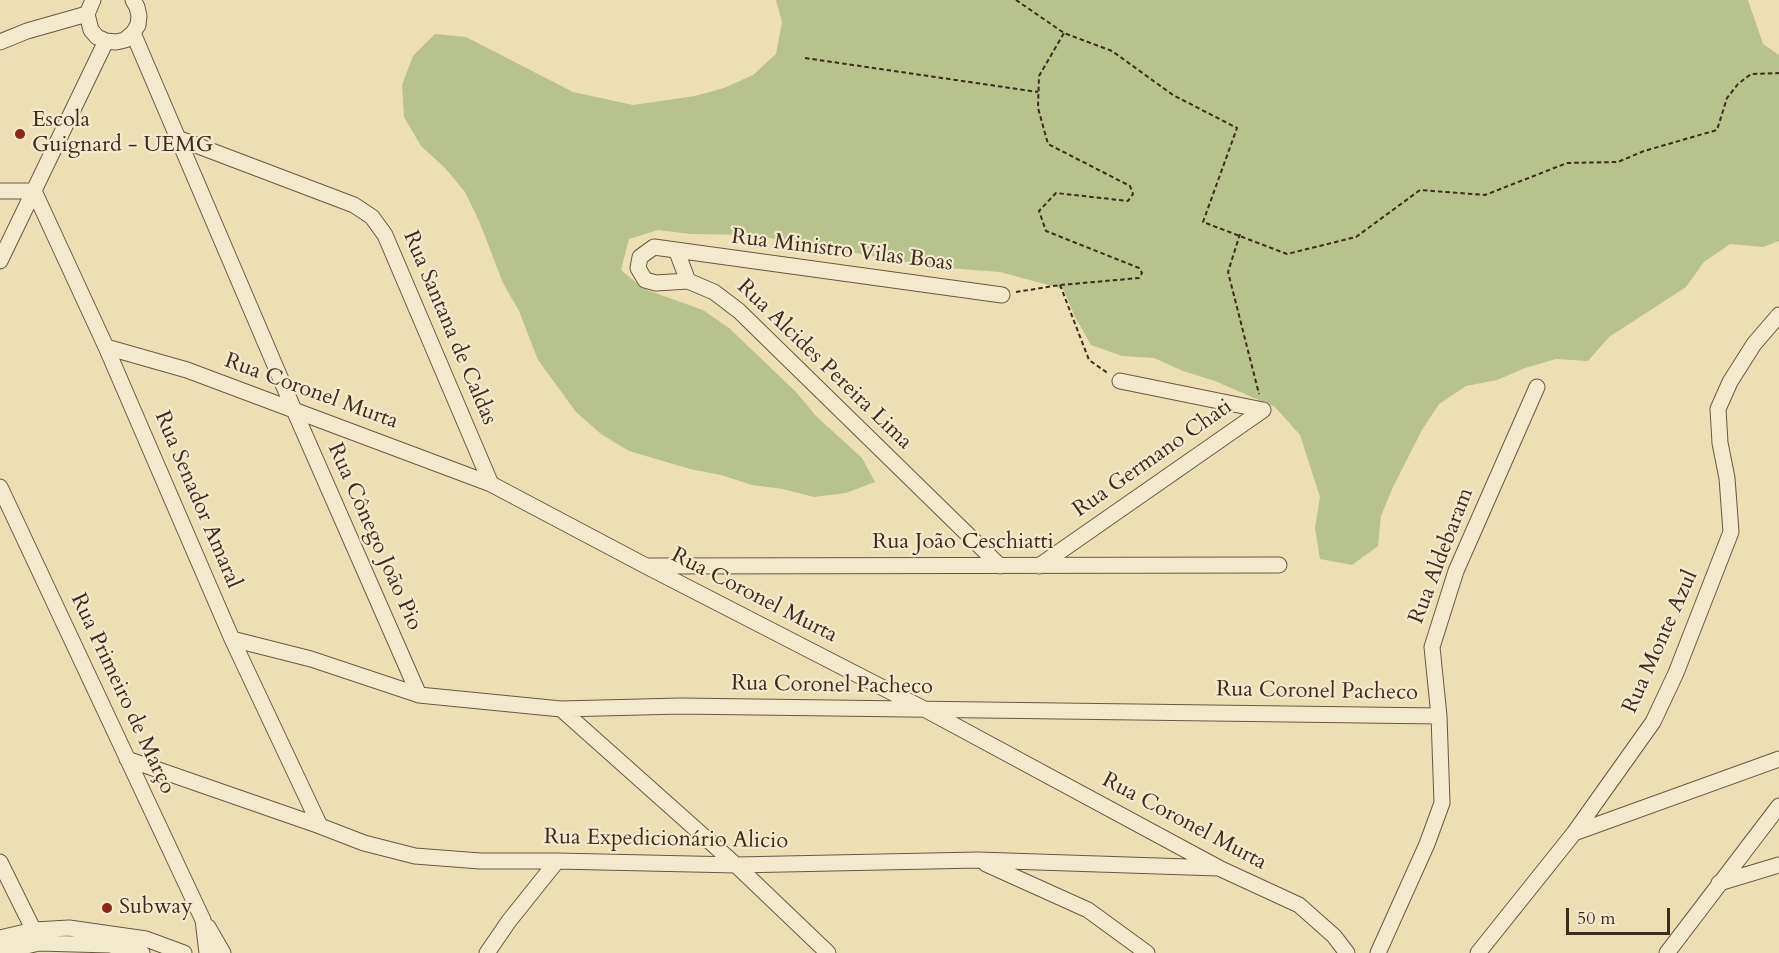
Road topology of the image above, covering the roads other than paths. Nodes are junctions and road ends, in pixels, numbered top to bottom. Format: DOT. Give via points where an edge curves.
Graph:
graph roads {
  1 [pos="133,0"];
  2 [pos="90,7"];
  3 [pos="134,33"];
  4 [pos="105,41"];
  5 [pos="0,42"];
  6 [pos="180,139"];
  7 [pos="0,191"];
  8 [pos="34,191"];
  9 [pos="677,252"];
  10 [pos="0,261"];
  11 [pos="688,281"];
  12 [pos="1002,295"];
  13 [pos="1779,315"];
  14 [pos="106,347"];
  15 [pos="1120,381"];
  16 [pos="1537,387"];
  17 [pos="294,410"];
  18 [pos="491,483"];
  19 [pos="0,487"];
  20 [pos="1279,564"];
  21 [pos="646,566"];
  22 [pos="1000,566"];
  23 [pos="1039,566"];
  24 [pos="232,639"];
  25 [pos="419,695"];
  26 [pos="561,709"];
  27 [pos="928,711"];
  28 [pos="1439,716"];
  29 [pos="127,759"];
  30 [pos="1779,759"];
  31 [pos="1779,806"];
  32 [pos="320,826"];
  33 [pos="1574,833"];
  34 [pos="978,860"];
  35 [pos="557,861"];
  36 [pos="0,862"];
  37 [pos="736,865"];
  38 [pos="1779,865"];
  39 [pos="1221,869"];
  40 [pos="1719,884"];
  41 [pos="204,920"];
  42 [pos="0,938"];
  43 [pos="38,942"];
  44 [pos="0,952"];
  45 [pos="142,953"];
  46 [pos="184,953"];
  47 [pos="207,953"];
  48 [pos="223,953"];
  49 [pos="487,953"];
  50 [pos="828,953"];
  51 [pos="1147,953"];
  52 [pos="1347,953"];
  53 [pos="1378,953"];
  54 [pos="1478,953"];
  55 [pos="1667,953"];
  1 -- 3 [label="street" via="139,16"];
  2 -- 4 [label="street" via="91,30"];
  2 -- 5 [label="street"];
  3 -- 4 [label="street" via="125,40"];
  3 -- 6 [label="street, Rua Cônego João Pio"];
  4 -- 8 [label="street"];
  6 -- 17 [label="street, Rua Cônego João Pio"];
  6 -- 18 [label="street, Rua Santana de Caldas" via="354,205 372,217 385,235"];
  7 -- 8 [label="street"];
  8 -- 10 [label="street"];
  8 -- 14 [label="street, Rua Senador Amaral"];
  9 -- 11 [label="street"];
  9 -- 11 [label="street, Rua Alcides Pereira Lima" via="654,247 640,257 638,268 645,280 656,283"];
  9 -- 12 [label="street, Rua Ministro Vilas Boas"];
  11 -- 22 [label="street, Rua Alcides Pereira Lima" via="714,292 739,311"];
  13 -- 33 [label="street, Rua Monte Azul" via="1754,344 1718,409 1731,532 1718,569 1653,722"];
  14 -- 17 [label="street, Rua Coronel Murta" via="187,370"];
  14 -- 24 [label="street, Rua Senador Amaral"];
  15 -- 23 [label="street, Rua Germano Chati" via="1263,411"];
  16 -- 28 [label="street, Rua Aldebaram" via="1456,571 1432,647"];
  17 -- 18 [label="street, Rua Coronel Murta"];
  17 -- 25 [label="street, Rua Cônego João Pio"];
  18 -- 21 [label="street, Rua Coronel Murta"];
  19 -- 29 [label="street, Rua Primeiro de Março"];
  20 -- 23 [label="street, Rua João Ceschiatti"];
  21 -- 22 [label="street, Rua João Ceschiatti"];
  21 -- 27 [label="street, Rua Coronel Murta"];
  22 -- 23 [label="street, Rua João Ceschiatti"];
  24 -- 25 [label="street, Rua Coronel Pacheco" via="311,659"];
  24 -- 32 [label="street, Rua Senador Amaral"];
  25 -- 26 [label="street, Rua Coronel Pacheco"];
  26 -- 27 [label="street, Rua Coronel Pacheco" via="680,706"];
  26 -- 37 [label="street"];
  27 -- 28 [label="street, Rua Coronel Pacheco"];
  27 -- 39 [label="street, Rua Coronel Murta"];
  28 -- 53 [label="street, Rua Aldebaram" via="1442,803"];
  29 -- 32 [label="street, Rua Expedicionário Alicio"];
  29 -- 41 [label="street, Rua Primeiro de Março"];
  30 -- 33 [label="street"];
  31 -- 40 [label="street"];
  32 -- 35 [label="street, Rua Expedicionário Alicio" via="415,856"];
  33 -- 54 [label="street, Rua Monte Azul"];
  34 -- 37 [label="street, Rua Expedicionário Alicio"];
  34 -- 39 [label="street, Rua Expedicionário Alicio"];
  34 -- 51 [label="street" via="1088,910"];
  35 -- 37 [label="street, Rua Expedicionário Alicio"];
  35 -- 49 [label="street"];
  36 -- 43 [label="street"];
  37 -- 50 [label="street"];
  38 -- 40 [label="street"];
  39 -- 52 [label="street, Rua Coronel Murta" via="1299,905"];
  40 -- 55 [label="street"];
  41 -- 47 [label="street, Rua Primeiro de Março"];
  41 -- 48 [label="street, Rua Primeiro de Março"];
  42 -- 43 [label="street"];
  43 -- 44 [label="street"];
  43 -- 45 [label="street" via="110,945"];
  43 -- 46 [label="street" via="69,928 146,939"];
}
